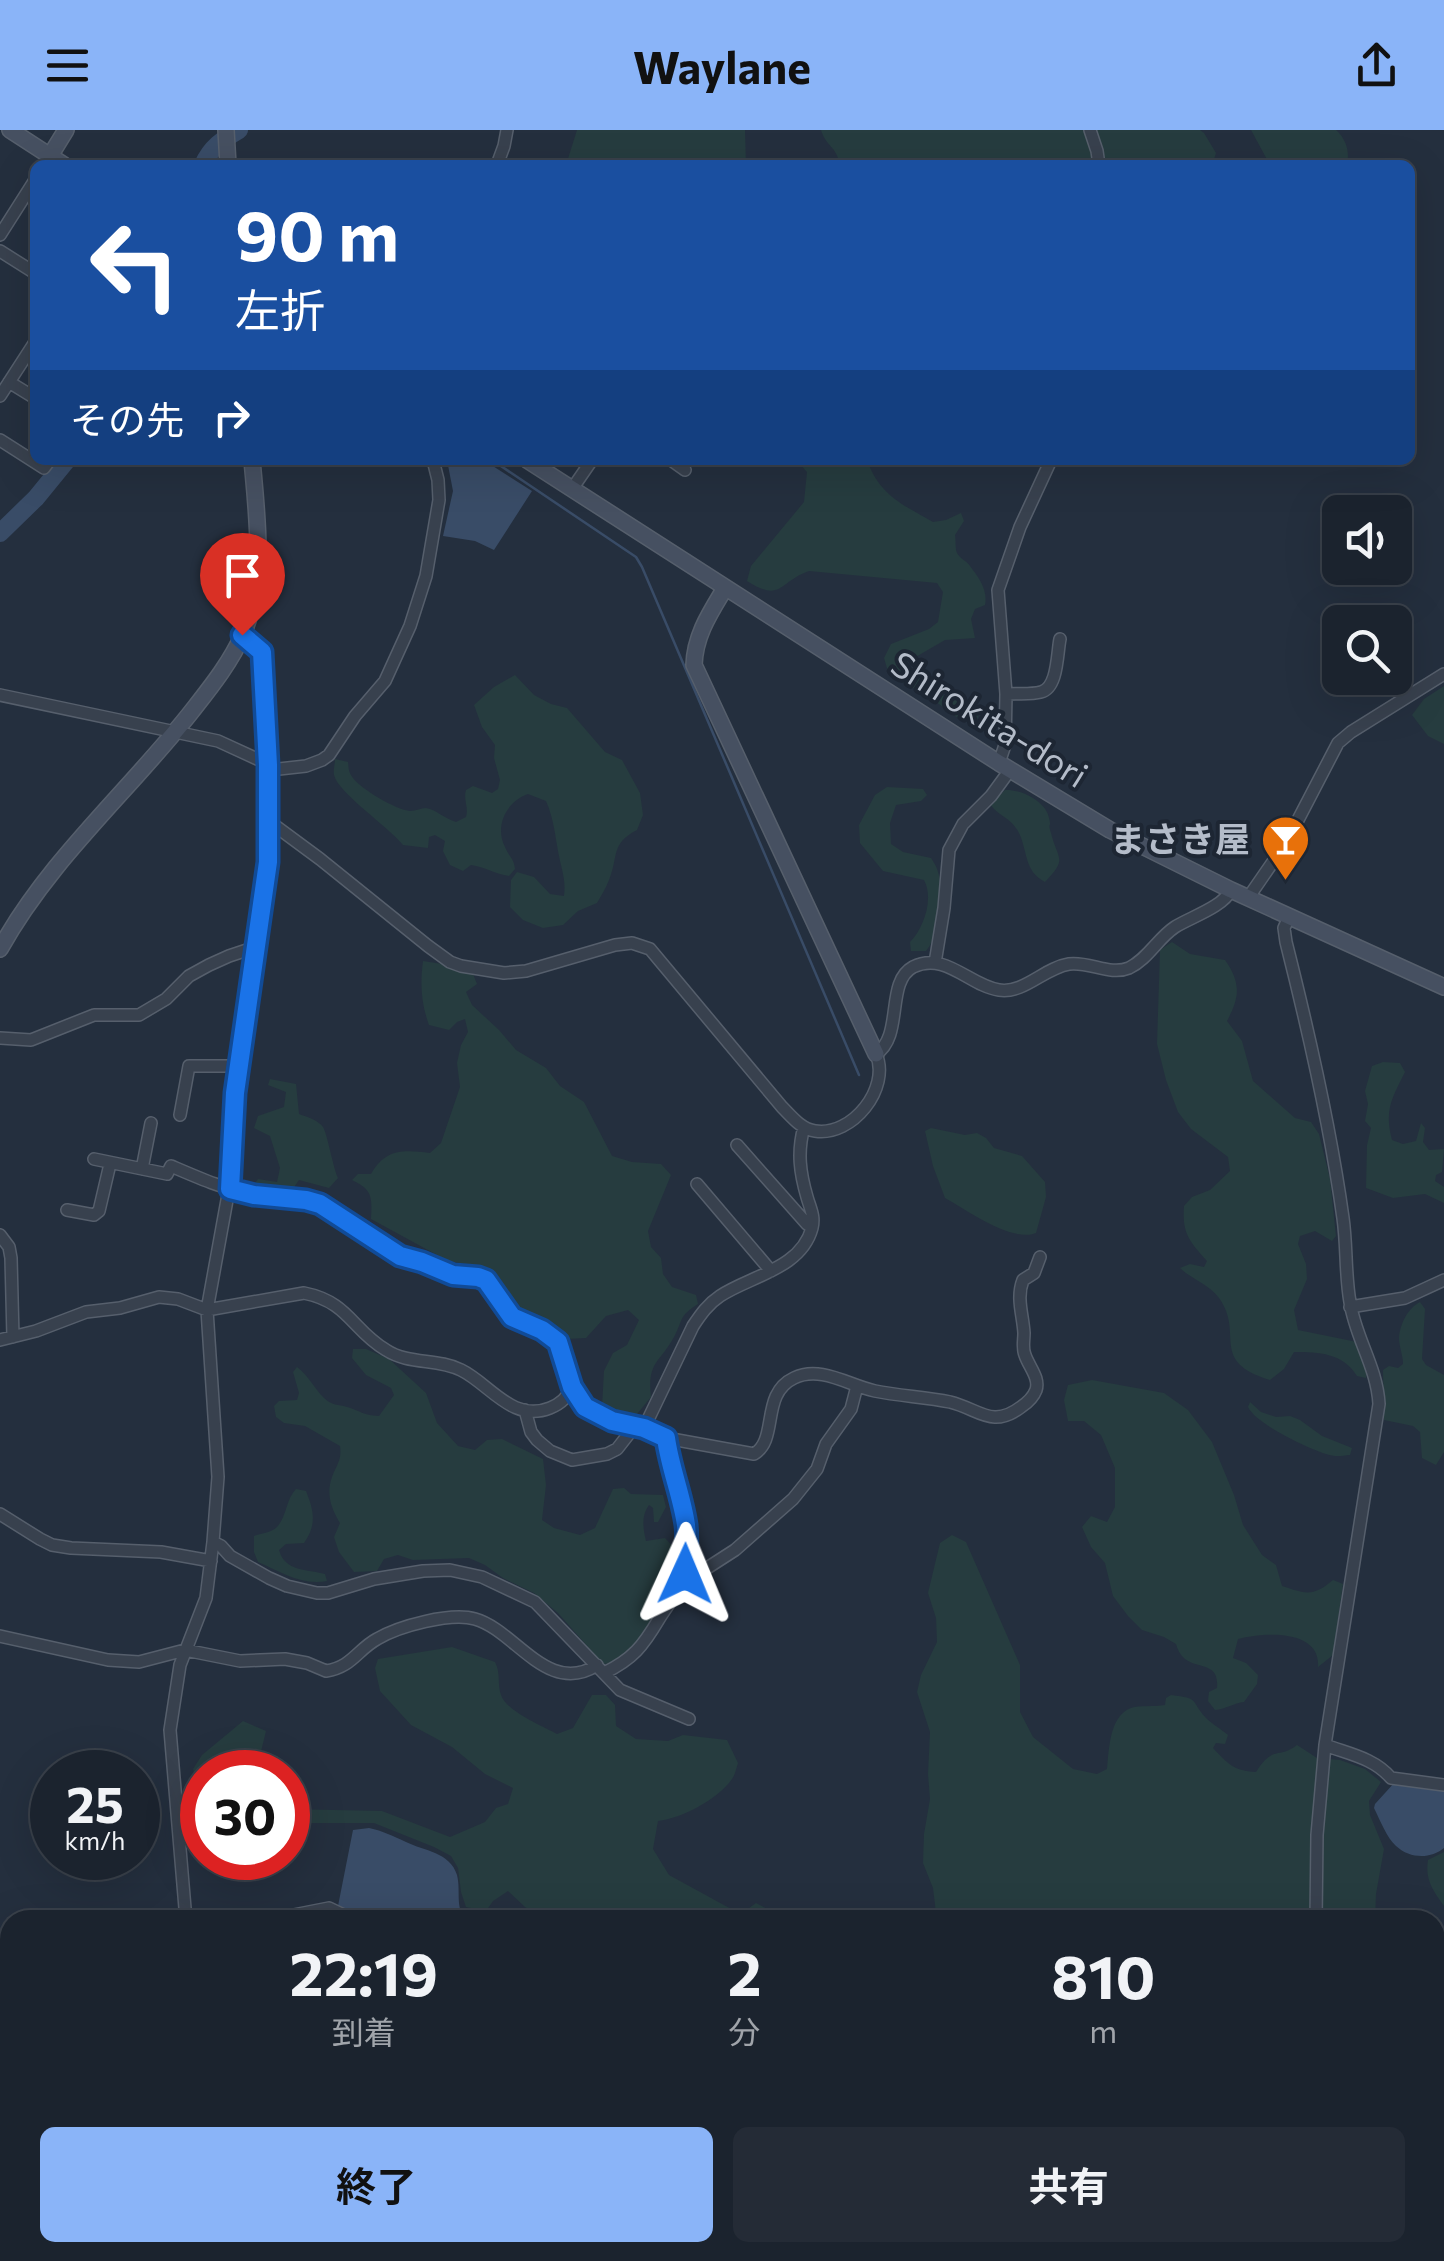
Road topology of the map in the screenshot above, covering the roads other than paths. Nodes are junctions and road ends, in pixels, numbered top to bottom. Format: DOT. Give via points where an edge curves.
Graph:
graph roads {
  1 [pos="10,130"];
  2 [pos="66,130"];
  3 [pos="506,130"];
  4 [pos="1090,130"];
  5 [pos="50,160"];
  6 [pos="54,160"];
  7 [pos="499,160"];
  8 [pos="1098,160"];
  9 [pos="30,188"];
  10 [pos="0,234"];
  11 [pos="0,250"];
  12 [pos="30,271"];
  13 [pos="30,350"];
  14 [pos="9,382"];
  15 [pos="30,395"];
  16 [pos="0,396"];
  17 [pos="0,440"];
  18 [pos="30,459"];
  19 [pos="252,465"];
  20 [pos="434,465"];
  21 [pos="534,465"];
  22 [pos="589,465"];
  23 [pos="678,465"];
  24 [pos="1049,465"];
  25 [pos="685,470"];
  26 [pos="572,489"];
  27 [pos="724,588"];
  28 [pos="242,635"];
  29 [pos="1060,638"];
  30 [pos="1444,674"];
  31 [pos="1006,694"];
  32 [pos="0,695"];
  33 [pos="174,733"];
  34 [pos="268,765"];
  35 [pos="1004,767"];
  36 [pos="268,824"];
  37 [pos="1231,890"];
  38 [pos="1248,898"];
  39 [pos="1288,917"];
  40 [pos="0,950"];
  41 [pos="255,951"];
  42 [pos="935,963"];
  43 [pos="1444,987"];
  44 [pos="0,1038"];
  45 [pos="876,1054"];
  46 [pos="238,1066"];
  47 [pos="180,1115"];
  48 [pos="151,1123"];
  49 [pos="804,1128"];
  50 [pos="736,1145"];
  51 [pos="94,1159"];
  52 [pos="110,1164"];
  53 [pos="142,1169"];
  54 [pos="697,1184"];
  55 [pos="230,1189"];
  56 [pos="67,1210"];
  57 [pos="812,1226"];
  58 [pos="0,1235"];
  59 [pos="1040,1257"];
  60 [pos="771,1271"];
  61 [pos="1444,1280"];
  62 [pos="1350,1306"];
  63 [pos="207,1310"];
  64 [pos="6,1339"];
  65 [pos="856,1386"];
  66 [pos="572,1387"];
  67 [pos="525,1410"];
  68 [pos="640,1427"];
  69 [pos="666,1438"];
  70 [pos="0,1514"];
  71 [pos="214,1542"];
  72 [pos="210,1561"];
  73 [pos="682,1581"];
  74 [pos="0,1636"];
  75 [pos="185,1650"];
  76 [pos="600,1669"];
  77 [pos="690,1719"];
  78 [pos="1325,1745"];
  79 [pos="1444,1785"];
  80 [pos="185,1910"];
  81 [pos="1316,1910"];
  1 -- 5 [label="street"];
  2 -- 6 [label="street"];
  3 -- 7 [label="street"];
  4 -- 8 [label="street"];
  9 -- 10 [label="street"];
  11 -- 12 [label="street"];
  13 -- 14 [label="street"];
  14 -- 15 [label="street"];
  14 -- 16 [label="street"];
  17 -- 18 [label="street"];
  19 -- 28 [label="street" via="256,571"];
  20 -- 34 [label="street" via="439,500 426,576 385,680 329,755 286,770"];
  21 -- 26 [label="street, Shirokita-dori"];
  22 -- 26 [label="street"];
  23 -- 25 [label="street"];
  24 -- 31 [label="street" via="998,590"];
  26 -- 27 [label="street, Shirokita-dori"];
  27 -- 35 [label="street, Shirokita-dori"];
  27 -- 45 [label="street" via="699,634 694,665"];
  28 -- 33 [label="street"];
  28 -- 34 [label="street" via="262,652"];
  29 -- 31 [label="street" via="1048,689"];
  30 -- 38 [label="street" via="1338,743 1286,844"];
  31 -- 35 [label="street"];
  32 -- 33 [label="street"];
  33 -- 34 [label="street" via="218,742"];
  33 -- 40 [label="street" via="39,890"];
  34 -- 36 [label="street"];
  35 -- 37 [label="street, Shirokita-dori" via="1150,852"];
  35 -- 42 [label="street" via="949,850"];
  36 -- 41 [label="street"];
  36 -- 49 [label="street" via="460,966 526,971 615,946 650,948"];
  37 -- 38 [label="street, Shirokita-dori"];
  37 -- 42 [label="street" via="1161,936 1130,968 1072,964 1004,991"];
  38 -- 39 [label="street, Shirokita-dori"];
  39 -- 43 [label="street, Shirokita-dori"];
  39 -- 62 [label="street" via="1286,942 1335,1167"];
  41 -- 44 [label="street" via="209,965 138,1016 94,1015 31,1040"];
  41 -- 46 [label="street"];
  42 -- 45 [label="street" via="915,966 902,978 889,1036"];
  45 -- 49 [label="street" via="880,1078 870,1102 833,1130"];
  46 -- 47 [label="street" via="189,1066"];
  46 -- 55 [label="street"];
  48 -- 53 [label="street"];
  49 -- 57 [label="street" via="798,1159"];
  50 -- 57 [label="street"];
  51 -- 52 [label="street"];
  52 -- 53 [label="street"];
  52 -- 56 [label="street" via="99,1211"];
  53 -- 55 [label="street" via="167,1174 172,1166"];
  54 -- 60 [label="street"];
  55 -- 63 [label="street"];
  55 -- 66 [label="street" via="320,1204 400,1256 486,1280 512,1317 558,1342"];
  57 -- 60 [label="street" via="800,1250"];
  58 -- 64 [label="street" via="11,1258"];
  59 -- 65 [label="street" via="1019,1296 1023,1347 1037,1388 1015,1412 992,1418 952,1403"];
  60 -- 68 [label="street" via="704,1310"];
  61 -- 62 [label="street" via="1406,1298"];
  62 -- 78 [label="street" via="1379,1404"];
  63 -- 64 [label="street" via="159,1298 86,1312"];
  63 -- 67 [label="street" via="296,1293 319,1296 343,1309 382,1348 463,1371"];
  63 -- 71 [label="street" via="218,1477"];
  65 -- 69 [label="street" via="828,1376 792,1378 774,1399 765,1441 754,1454"];
  65 -- 73 [label="street" via="851,1409 794,1500 735,1550"];
  66 -- 67 [label="street" via="553,1407"];
  66 -- 68 [label="street" via="585,1407"];
  67 -- 68 [label="street" via="537,1440 572,1460 607,1454"];
  68 -- 69 [label="street"];
  69 -- 73 [label="street" via="687,1536"];
  70 -- 72 [label="street" via="52,1544"];
  71 -- 72 [label="street"];
  71 -- 76 [label="street" via="269,1578 318,1593 423,1571 482,1577 535,1602"];
  72 -- 75 [label="street" via="206,1598"];
  73 -- 76 [label="street" via="634,1656"];
  74 -- 75 [label="street" via="124,1661"];
  75 -- 76 [label="street" via="240,1661 285,1659 326,1672 380,1637 460,1616 488,1624 546,1668"];
  75 -- 80 [label="street" via="170,1730"];
  76 -- 77 [label="street" via="620,1690"];
  78 -- 79 [label="street" via="1368,1759 1390,1778"];
  78 -- 81 [label="street"];
}
